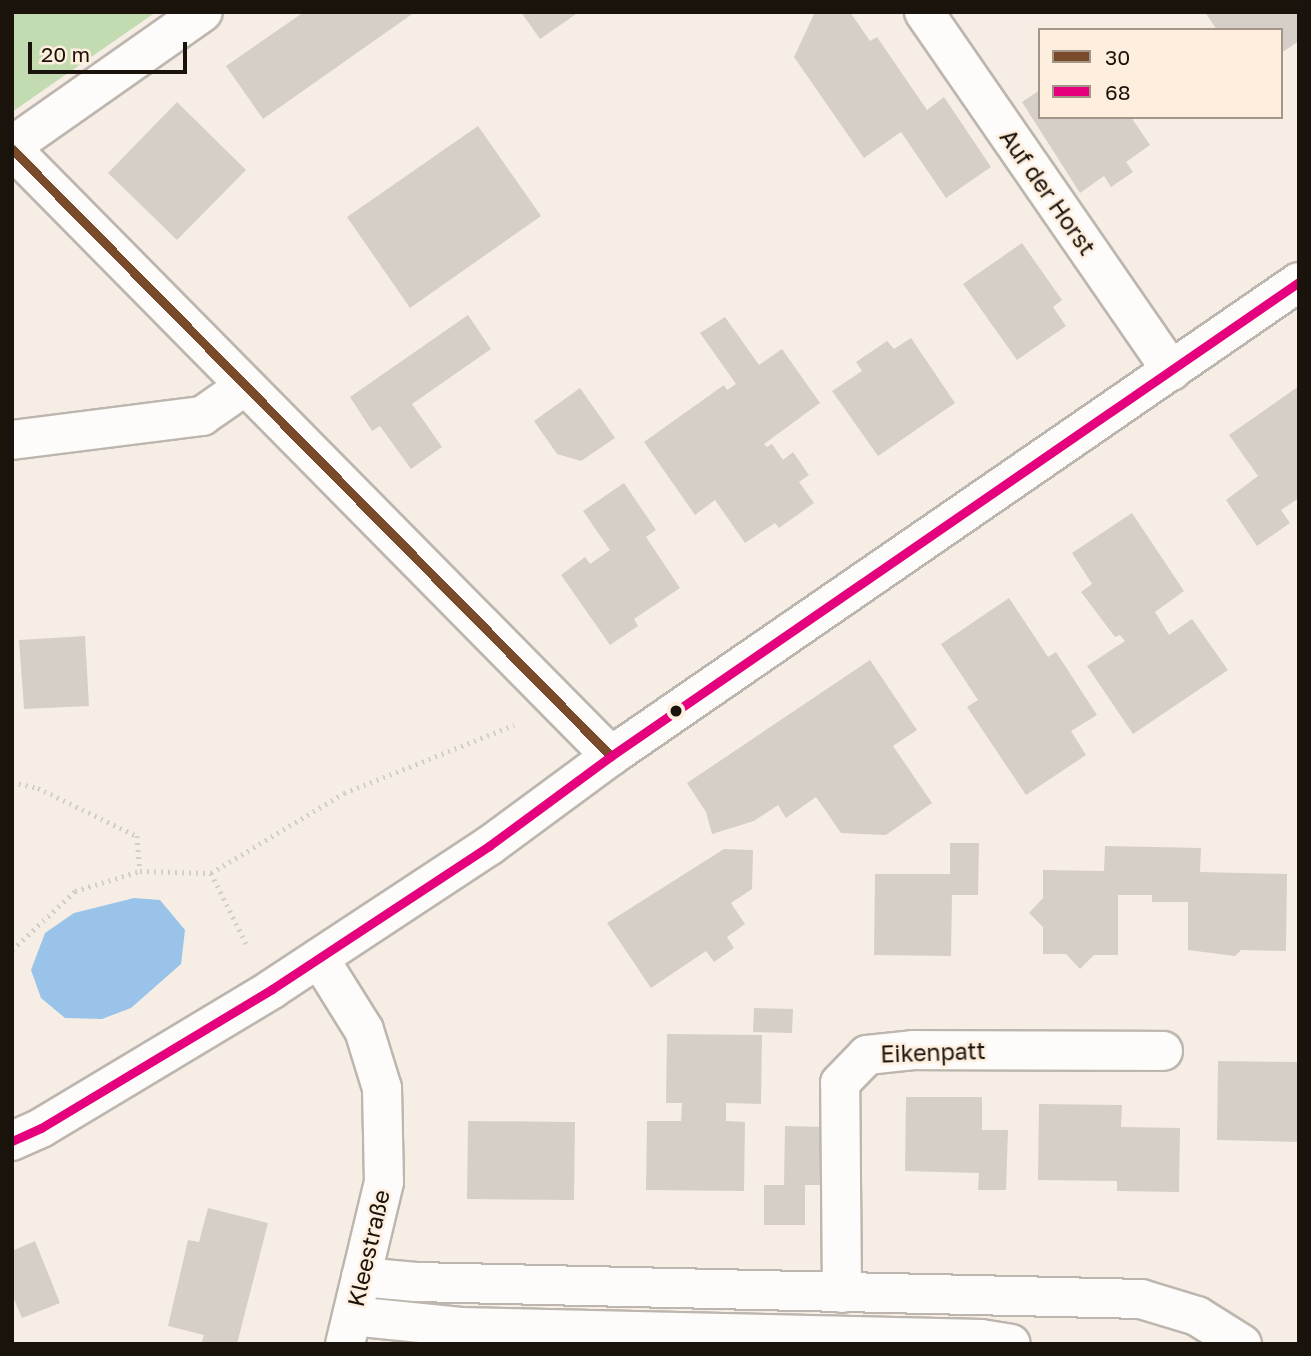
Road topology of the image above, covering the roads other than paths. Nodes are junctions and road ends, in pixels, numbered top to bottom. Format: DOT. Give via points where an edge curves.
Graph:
graph roads {
  1 [pos="203,12"];
  2 [pos="924,12"];
  3 [pos="12,147"];
  4 [pos="1299,282"];
  5 [pos="1172,371"];
  6 [pos="244,386"];
  7 [pos="12,440"];
  8 [pos="611,756"];
  9 [pos="319,958"];
  10 [pos="1163,1051"];
  11 [pos="12,1141"];
  12 [pos="361,1277"];
  13 [pos="842,1293"];
  14 [pos="349,1330"];
  15 [pos="1011,1344"];
  16 [pos="1242,1344"];
  1 -- 3 [label="street"];
  2 -- 5 [label="street, Auf der Horst"];
  3 -- 6 [label="street"];
  4 -- 5 [label="street"];
  5 -- 8 [label="street"];
  6 -- 7 [label="street" via="202,416"];
  6 -- 8 [label="street"];
  8 -- 9 [label="street" via="489,846"];
  9 -- 11 [label="street" via="41,1128"];
  9 -- 12 [label="street, Kleestraße" via="364,1030 382,1088 384,1182"];
  10 -- 13 [label="street, Eikenpatt" via="913,1049 867,1055 840,1083"];
  12 -- 13 [label="street"];
  12 -- 14 [label="street, Kleestraße"];
  13 -- 16 [label="street" via="1141,1299 1197,1316"];
  14 -- 15 [label="street" via="460,1327 981,1339"];
}
